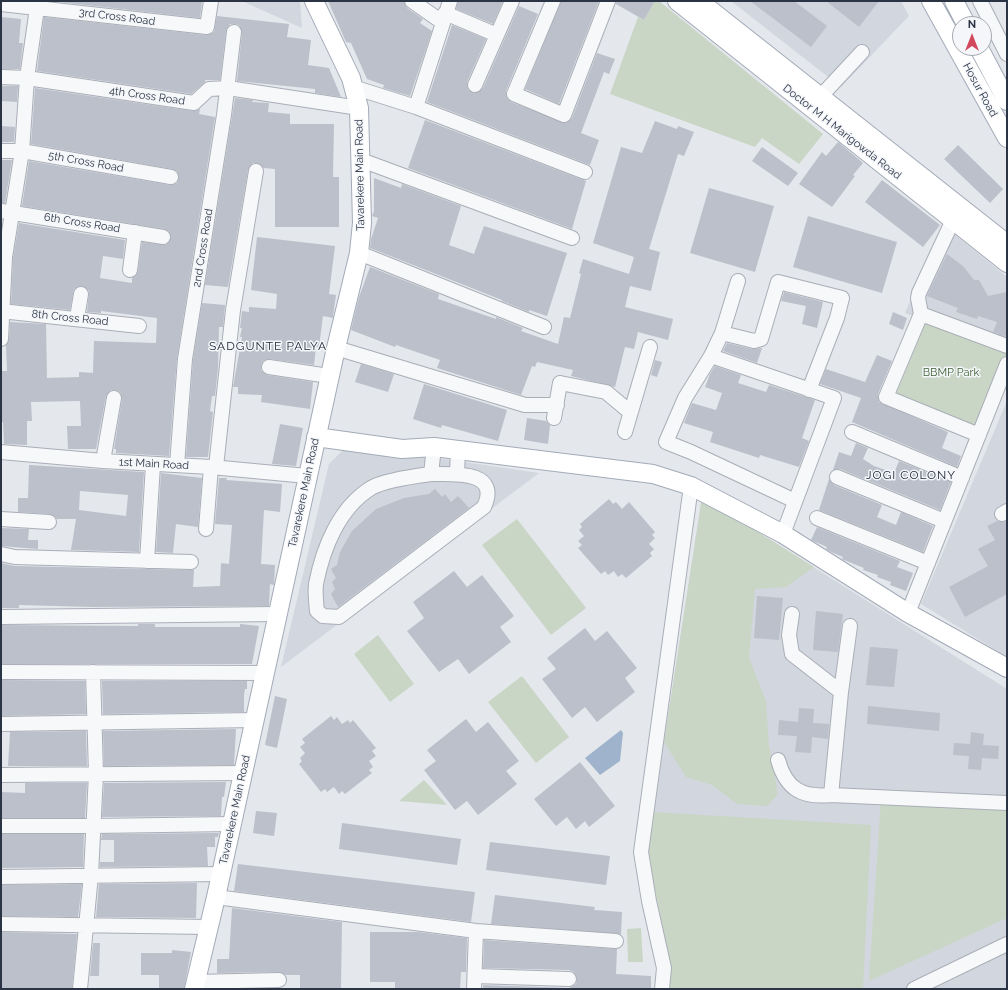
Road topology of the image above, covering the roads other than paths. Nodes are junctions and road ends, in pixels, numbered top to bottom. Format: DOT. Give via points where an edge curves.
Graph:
graph roads {
  1 [pos="210,1"];
  2 [pos="314,1"];
  3 [pos="412,1"];
  4 [pos="512,1"];
  5 [pos="553,1"];
  6 [pos="608,1"];
  7 [pos="677,1"];
  8 [pos="699,1"];
  9 [pos="930,1"];
  10 [pos="954,1"];
  11 [pos="980,1"];
  12 [pos="1,4"];
  13 [pos="38,4"];
  14 [pos="446,12"];
  15 [pos="962,16"];
  16 [pos="234,32"];
  17 [pos="497,35"];
  18 [pos="1003,35"];
  19 [pos="862,52"];
  20 [pos="1007,54"];
  21 [pos="983,56"];
  22 [pos="1,77"];
  23 [pos="27,78"];
  24 [pos="475,85"];
  25 [pos="353,87"];
  26 [pos="228,88"];
  27 [pos="820,96"];
  28 [pos="1007,101"];
  29 [pos="416,107"];
  30 [pos="358,108"];
  31 [pos="1007,138"];
  32 [pos="1,151"];
  33 [pos="22,151"];
  34 [pos="361,160"];
  35 [pos="256,172"];
  36 [pos="585,172"];
  37 [pos="171,177"];
  38 [pos="7,211"];
  39 [pos="953,220"];
  40 [pos="135,232"];
  41 [pos="163,237"];
  42 [pos="572,238"];
  43 [pos="1007,244"];
  44 [pos="359,254"];
  45 [pos="3,257"];
  46 [pos="1007,264"];
  47 [pos="130,270"];
  48 [pos="738,281"];
  49 [pos="81,294"];
  50 [pos="2,311"];
  51 [pos="921,314"];
  52 [pos="77,318"];
  53 [pos="139,326"];
  54 [pos="544,327"];
  55 [pos="722,333"];
  56 [pos="1,339"];
  57 [pos="1007,346"];
  58 [pos="650,347"];
  59 [pos="336,348"];
  60 [pos="711,356"];
  61 [pos="1007,364"];
  62 [pos="269,367"];
  63 [pos="329,376"];
  64 [pos="809,390"];
  65 [pos="114,398"];
  66 [pos="630,412"];
  67 [pos="317,432"];
  68 [pos="625,432"];
  69 [pos="852,432"];
  70 [pos="979,435"];
  71 [pos="429,447"];
  72 [pos="458,450"];
  73 [pos="1,452"];
  74 [pos="103,461"];
  75 [pos="153,464"];
  76 [pos="177,465"];
  77 [pos="214,467"];
  78 [pos="431,474"];
  79 [pos="457,474"];
  80 [pos="307,476"];
  81 [pos="837,477"];
  82 [pos="962,478"];
  83 [pos="690,486"];
  84 [pos="795,501"];
  85 [pos="817,518"];
  86 [pos="1,519"];
  87 [pos="944,521"];
  88 [pos="49,522"];
  89 [pos="206,530"];
  90 [pos="783,534"];
  91 [pos="1,554"];
  92 [pos="147,561"];
  93 [pos="191,562"];
  94 [pos="928,562"];
  95 [pos="908,613"];
  96 [pos="277,614"];
  97 [pos="792,614"];
  98 [pos="1,617"];
  99 [pos="850,626"];
  100 [pos="1007,668"];
  101 [pos="1,672"];
  102 [pos="93,672"];
  103 [pos="265,673"];
  104 [pos="842,692"];
  105 [pos="254,720"];
  106 [pos="96,723"];
  107 [pos="1,724"];
  108 [pos="778,760"];
  109 [pos="243,773"];
  110 [pos="96,774"];
  111 [pos="1,775"];
  112 [pos="831,795"];
  113 [pos="1007,802"];
  114 [pos="232,824"];
  115 [pos="1,826"];
  116 [pos="94,826"];
  117 [pos="221,874"];
  118 [pos="91,875"];
  119 [pos="1,877"];
  120 [pos="216,897"];
  121 [pos="1,924"];
  122 [pos="86,926"];
  123 [pos="209,928"];
  124 [pos="476,931"];
  125 [pos="616,941"];
  126 [pos="1007,944"];
  127 [pos="569,979"];
  128 [pos="279,980"];
  129 [pos="475,982"];
  130 [pos="195,986"];
  131 [pos="80,989"];
  132 [pos="662,989"];
  133 [pos="914,989"];
  1 -- 13 [label="street, 3rd Cross Road" via="207,27"];
  2 -- 25 [label="main road, Tavarekere Main Road"];
  3 -- 14 [label="street"];
  4 -- 17 [label="street"];
  5 -- 6 [label="street" via="514,94 564,115"];
  7 -- 39 [label="main road, Doctor M H Marigowda Road"];
  8 -- 27 [label="main road, Doctor M H Marigowda Road"];
  9 -- 31 [label="main road, Hosur Road"];
  10 -- 15 [label="main road"];
  11 -- 18 [label="street"];
  12 -- 13 [label="street, 3rd Cross Road"];
  13 -- 23 [label="street"];
  14 -- 17 [label="street"];
  14 -- 29 [label="street"];
  16 -- 26 [label="street, 2nd Cross Road"];
  17 -- 24 [label="street"];
  18 -- 20 [label="street"];
  19 -- 27 [label="street"];
  21 -- 28 [label="main road, Hosur Road"];
  22 -- 23 [label="street, 4th Cross Road"];
  23 -- 26 [label="street, 4th Cross Road" via="194,103 209,89"];
  23 -- 33 [label="street"];
  25 -- 29 [label="street"];
  25 -- 30 [label="main road, Tavarekere Main Road"];
  26 -- 30 [label="street, 4th Cross Road"];
  26 -- 76 [label="street, 2nd Cross Road" via="185,359"];
  27 -- 43 [label="main road, Doctor M H Marigowda Road"];
  29 -- 36 [label="street"];
  30 -- 34 [label="main road, Tavarekere Main Road"];
  32 -- 33 [label="street, 5th Cross Road"];
  33 -- 37 [label="street, 5th Cross Road"];
  33 -- 38 [label="street"];
  34 -- 42 [label="street"];
  34 -- 44 [label="main road, Tavarekere Main Road" via="362,223"];
  35 -- 77 [label="street" via="233,310"];
  38 -- 40 [label="street, 6th Cross Road"];
  38 -- 45 [label="street"];
  39 -- 46 [label="main road, Doctor M H Marigowda Road"];
  39 -- 51 [label="street" via="919,292"];
  40 -- 41 [label="street, 6th Cross Road"];
  40 -- 47 [label="street"];
  44 -- 54 [label="street"];
  44 -- 59 [label="main road, Tavarekere Main Road"];
  45 -- 50 [label="street"];
  48 -- 55 [label="street"];
  49 -- 52 [label="street"];
  50 -- 52 [label="street, 8th Cross Road"];
  50 -- 56 [label="street"];
  51 -- 57 [label="street"];
  51 -- 70 [label="street" via="886,397"];
  52 -- 53 [label="street, 8th Cross Road"];
  55 -- 60 [label="street"];
  55 -- 64 [label="street" via="754,341 761,339 778,282 842,298 837,318"];
  58 -- 66 [label="street"];
  59 -- 63 [label="main road, Tavarekere Main Road"];
  59 -- 66 [label="street" via="525,405 555,411 560,383 606,392"];
  60 -- 64 [label="street"];
  60 -- 84 [label="street" via="686,398 666,442"];
  61 -- 70 [label="street"];
  62 -- 63 [label="street"];
  63 -- 67 [label="main road, Tavarekere Main Road"];
  64 -- 84 [label="street" via="834,398"];
  65 -- 74 [label="street"];
  66 -- 68 [label="street"];
  67 -- 71 [label="main road" via="402,449"];
  67 -- 80 [label="main road, Tavarekere Main Road"];
  69 -- 82 [label="street"];
  70 -- 82 [label="street"];
  71 -- 72 [label="main road"];
  71 -- 78 [label="street"];
  72 -- 79 [label="street"];
  72 -- 83 [label="main road" via="653,474"];
  73 -- 74 [label="street, 1st Main Road"];
  74 -- 75 [label="street, 1st Main Road"];
  75 -- 76 [label="street, 1st Main Road"];
  75 -- 92 [label="street"];
  76 -- 77 [label="street, 1st Main Road"];
  77 -- 80 [label="street, 1st Main Road"];
  77 -- 89 [label="street"];
  78 -- 79 [label="street"];
  78 -- 79 [label="street" via="409,476 372,488 345,512 326,546 316,585 317,611 323,616 339,617 484,507 488,498 484,482 468,474"];
  80 -- 96 [label="main road, Tavarekere Main Road"];
  81 -- 87 [label="street"];
  82 -- 87 [label="street"];
  83 -- 90 [label="main road"];
  83 -- 132 [label="street" via="641,852 664,968"];
  84 -- 90 [label="street"];
  85 -- 94 [label="street"];
  86 -- 88 [label="street"];
  87 -- 94 [label="street"];
  90 -- 95 [label="main road"];
  91 -- 92 [label="street" via="16,557"];
  92 -- 93 [label="street"];
  94 -- 95 [label="street"];
  95 -- 100 [label="main road"];
  96 -- 98 [label="street"];
  96 -- 103 [label="main road, Tavarekere Main Road"];
  97 -- 104 [label="street" via="789,635 792,654"];
  99 -- 104 [label="street"];
  101 -- 102 [label="street"];
  102 -- 103 [label="street"];
  102 -- 106 [label="street"];
  103 -- 105 [label="main road, Tavarekere Main Road"];
  104 -- 112 [label="street"];
  105 -- 106 [label="street"];
  105 -- 109 [label="main road, Tavarekere Main Road"];
  106 -- 107 [label="street"];
  106 -- 110 [label="street"];
  108 -- 112 [label="street" via="782,774 802,794 815,797"];
  109 -- 110 [label="street"];
  109 -- 114 [label="main road, Tavarekere Main Road"];
  110 -- 111 [label="street"];
  110 -- 116 [label="street"];
  112 -- 113 [label="street"];
  114 -- 116 [label="street"];
  114 -- 117 [label="main road, Tavarekere Main Road"];
  115 -- 116 [label="street"];
  116 -- 118 [label="street"];
  117 -- 118 [label="street"];
  117 -- 120 [label="main road, Tavarekere Main Road"];
  118 -- 119 [label="street"];
  118 -- 122 [label="street"];
  120 -- 123 [label="main road, Tavarekere Main Road"];
  120 -- 124 [label="street"];
  121 -- 122 [label="street"];
  122 -- 123 [label="street"];
  122 -- 131 [label="street"];
  123 -- 130 [label="main road, Tavarekere Main Road"];
  124 -- 125 [label="street"];
  124 -- 129 [label="street"];
  126 -- 133 [label="street"];
  127 -- 129 [label="street"];
  128 -- 130 [label="street"];
}
